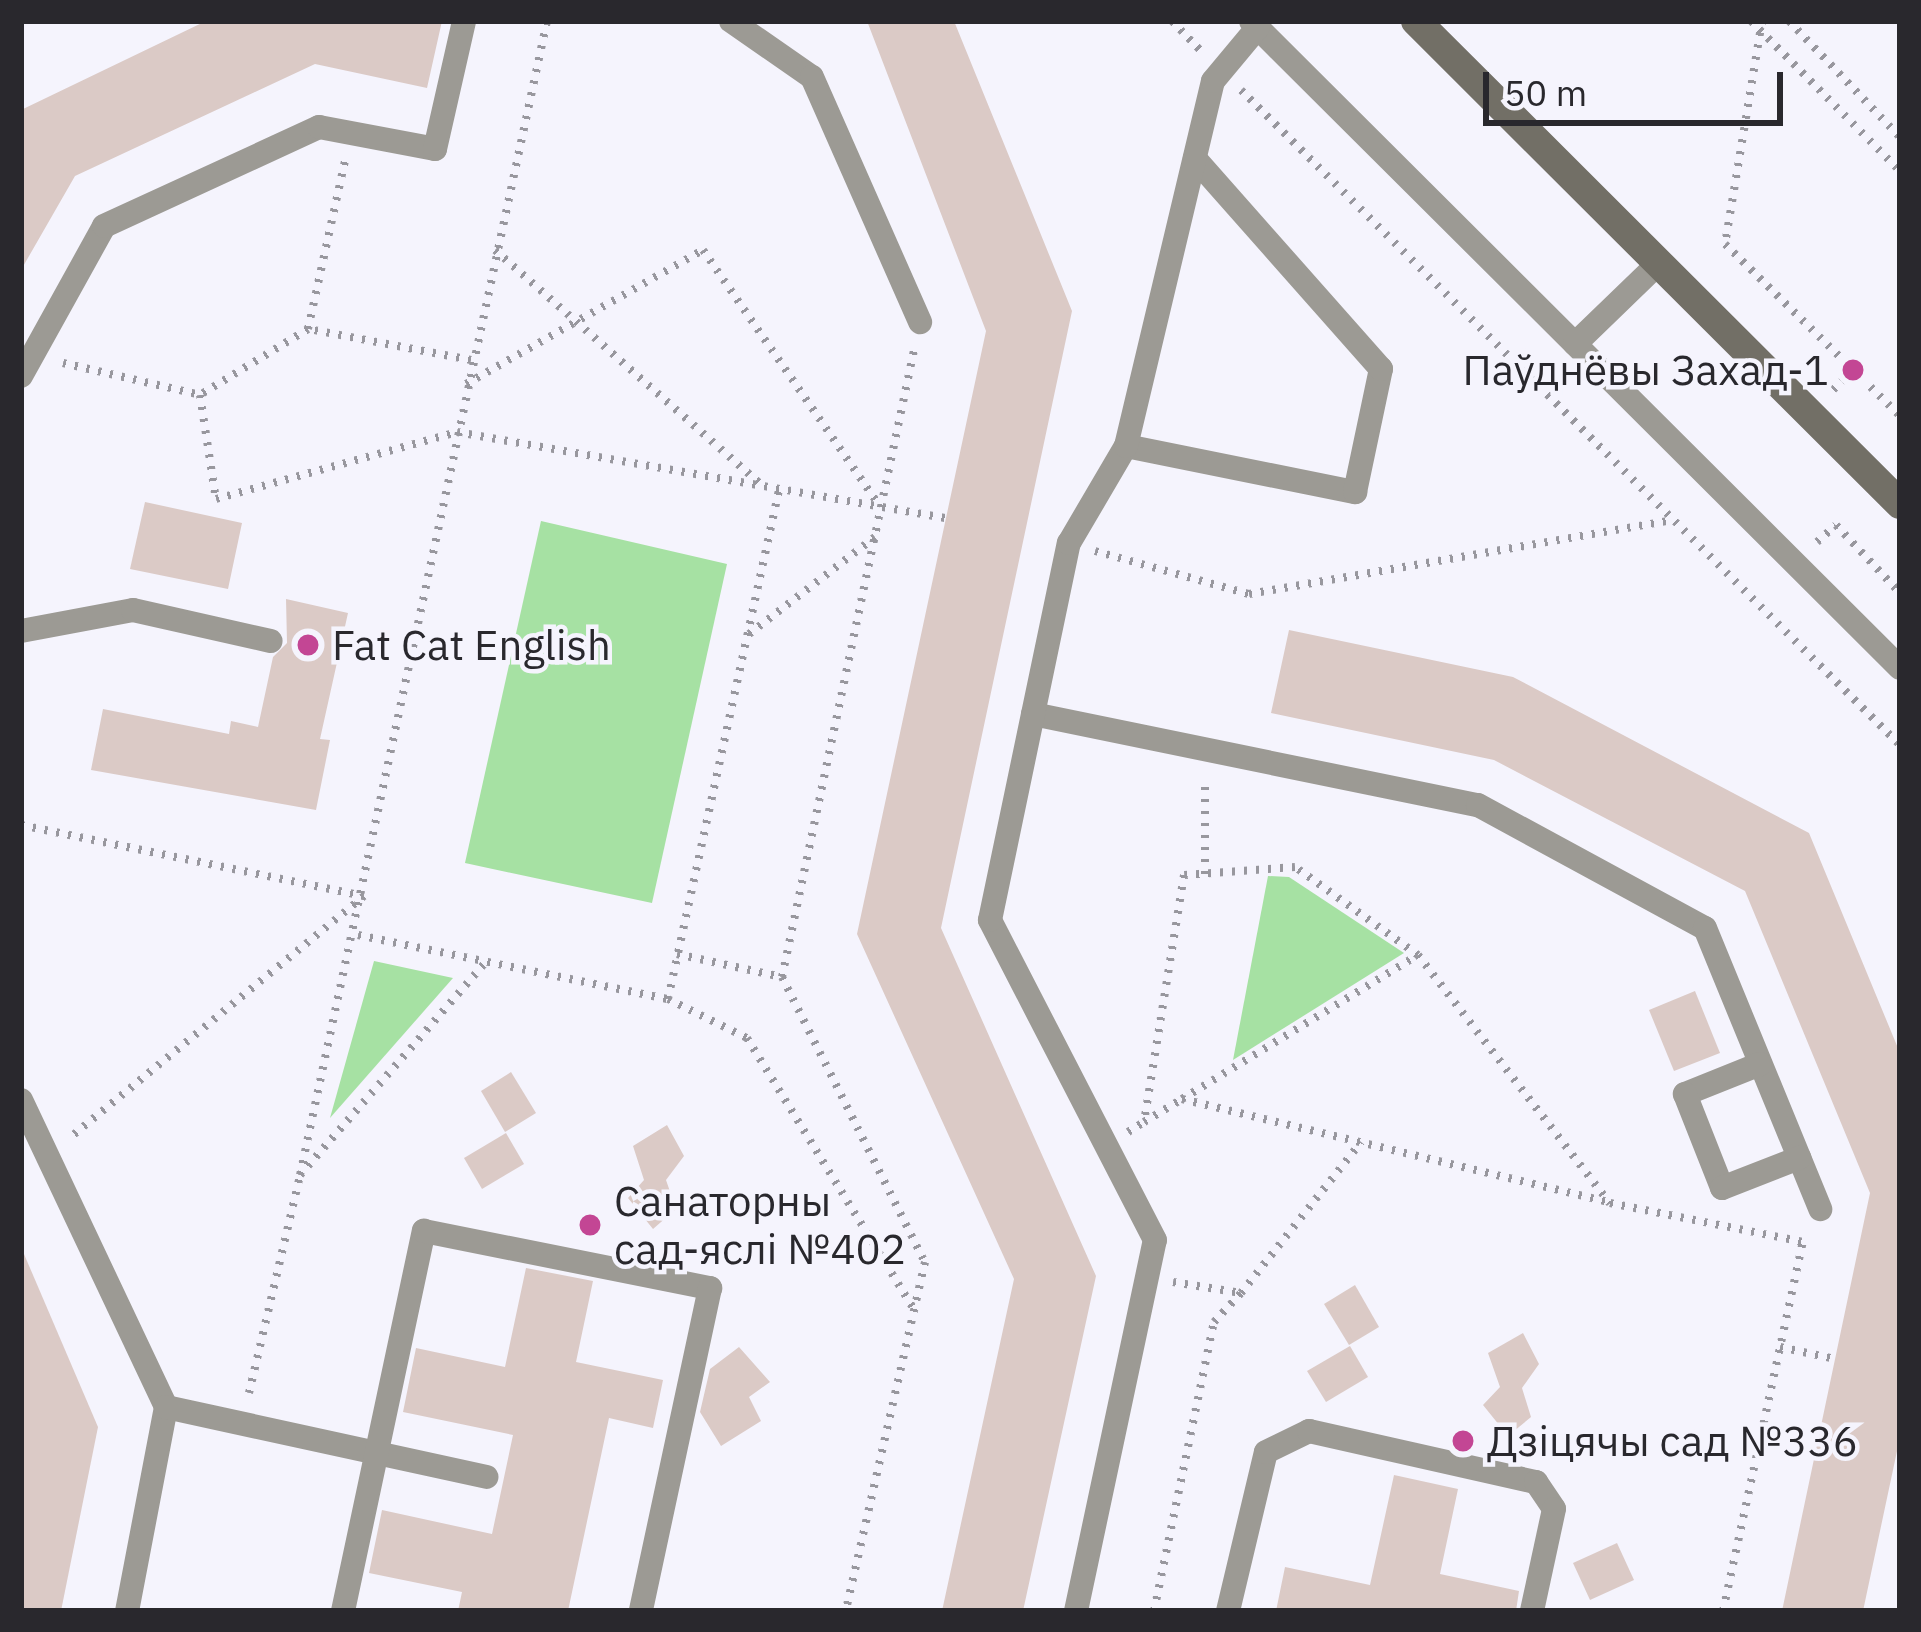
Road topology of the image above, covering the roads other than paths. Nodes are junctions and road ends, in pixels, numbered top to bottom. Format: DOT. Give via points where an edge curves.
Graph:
graph roads {
  1 [pos="464,21"];
  2 [pos="731,21"];
  3 [pos="1416,21"];
  4 [pos="1254,24"];
  5 [pos="1195,159"];
  6 [pos="1659,262"];
  7 [pos="920,322"];
  8 [pos="1575,344"];
  9 [pos="27,366"];
  10 [pos="1126,446"];
  11 [pos="1900,503"];
  12 [pos="21,631"];
  13 [pos="271,641"];
  14 [pos="1900,668"];
  15 [pos="1033,714"];
  16 [pos="1760,1064"];
  17 [pos="21,1100"];
  18 [pos="1798,1158"];
  19 [pos="1817,1202"];
  20 [pos="166,1407"];
  21 [pos="373,1452"];
  22 [pos="486,1477"];
  23 [pos="127,1611"];
  24 [pos="344,1611"];
  25 [pos="641,1611"];
  26 [pos="1076,1611"];
  27 [pos="1228,1611"];
  28 [pos="1532,1611"];
  1 -- 9 [label="lane" via="435,149 319,127 104,226"];
  2 -- 7 [label="lane" via="812,76"];
  3 -- 6 [label="main road"];
  4 -- 5 [label="lane" via="1219,67"];
  4 -- 8 [label="lane"];
  5 -- 10 [label="lane"];
  5 -- 10 [label="lane" via="1381,369 1355,492"];
  6 -- 8 [label="lane"];
  6 -- 11 [label="main road"];
  8 -- 14 [label="lane"];
  10 -- 15 [label="lane" via="1070,543"];
  12 -- 13 [label="lane" via="133,610"];
  15 -- 16 [label="lane" via="1478,806 1705,928"];
  15 -- 26 [label="lane" via="990,920 1155,1240"];
  16 -- 18 [label="lane"];
  16 -- 18 [label="lane" via="1685,1094 1722,1188"];
  17 -- 20 [label="lane"];
  18 -- 19 [label="lane"];
  20 -- 21 [label="lane"];
  20 -- 23 [label="lane"];
  21 -- 22 [label="lane"];
  21 -- 24 [label="lane"];
  21 -- 25 [label="lane" via="424,1231 710,1288"];
  27 -- 28 [label="lane" via="1267,1453 1309,1431 1536,1482 1554,1509"];
}
